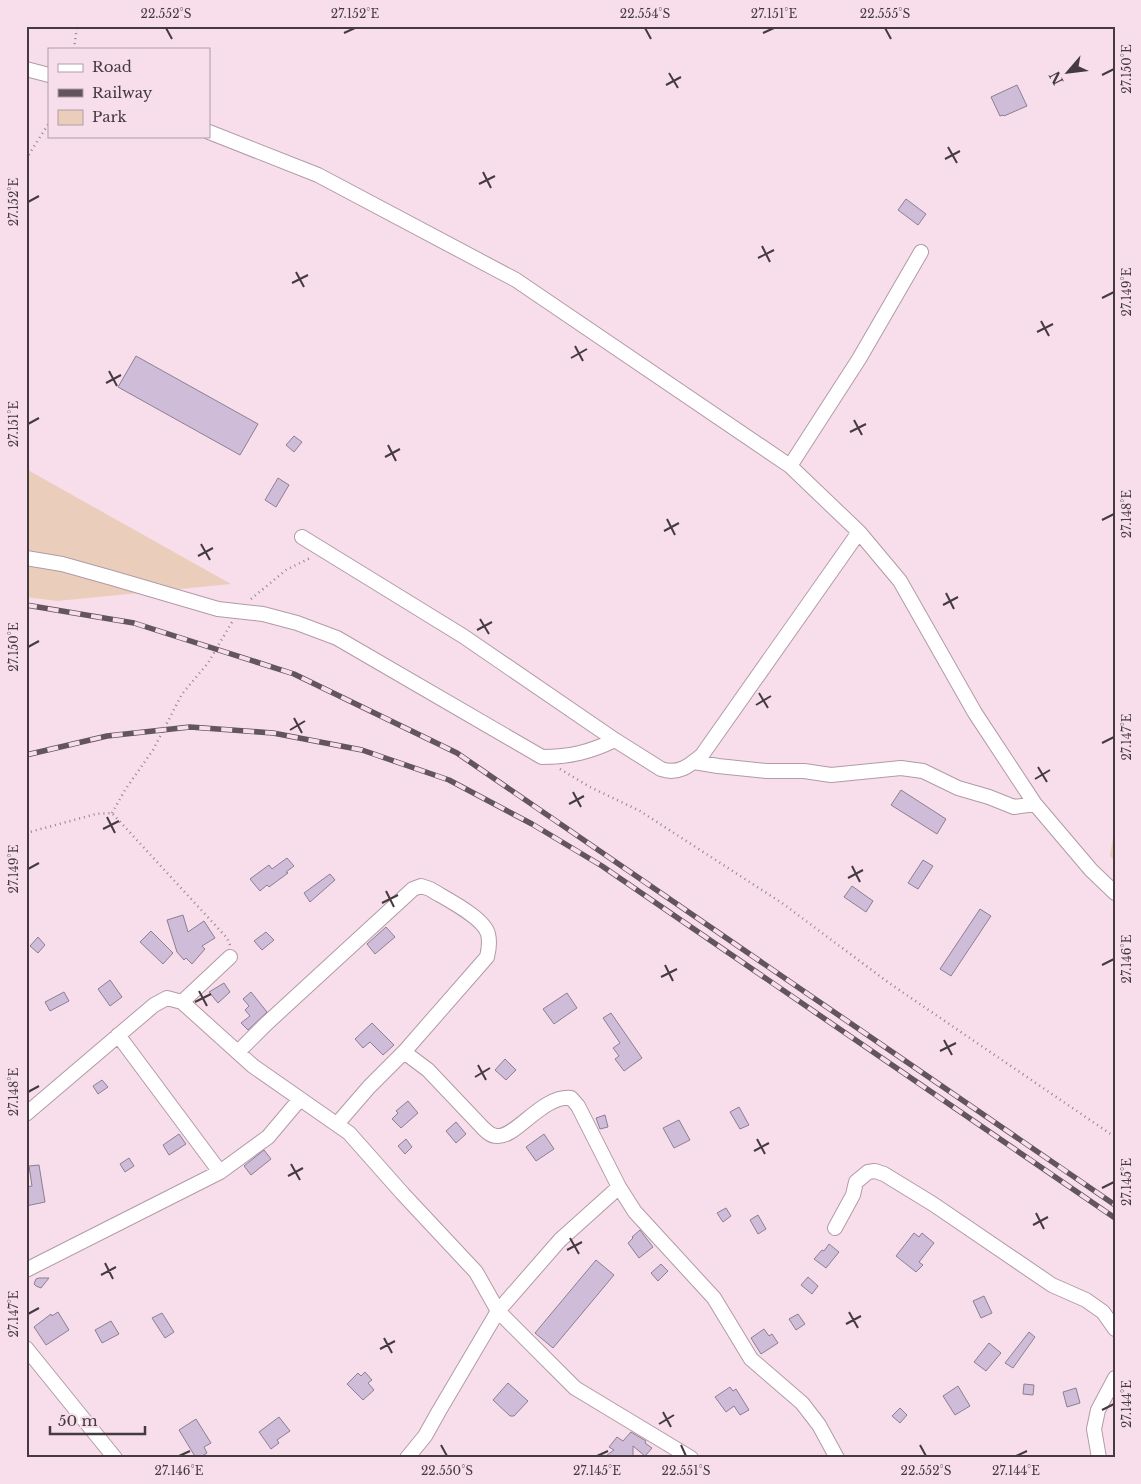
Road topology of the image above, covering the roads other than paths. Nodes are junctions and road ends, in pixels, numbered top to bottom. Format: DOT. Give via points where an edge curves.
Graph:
graph roads {
  1 [pos="26,69"];
  2 [pos="48,75"];
  3 [pos="210,132"];
  4 [pos="921,252"];
  5 [pos="790,466"];
  6 [pos="859,532"];
  7 [pos="302,537"];
  8 [pos="26,558"];
  9 [pos="615,740"];
  10 [pos="694,762"];
  11 [pos="1035,804"];
  12 [pos="1115,893"];
  13 [pos="230,958"];
  14 [pos="182,1002"];
  15 [pos="118,1036"];
  16 [pos="238,1052"];
  17 [pos="404,1052"];
  18 [pos="300,1099"];
  19 [pos="26,1114"];
  20 [pos="337,1124"];
  21 [pos="220,1172"];
  22 [pos="619,1187"];
  23 [pos="836,1228"];
  24 [pos="26,1270"];
  25 [pos="498,1311"];
  26 [pos="1115,1329"];
  27 [pos="26,1350"];
  28 [pos="1115,1378"];
  29 [pos="115,1458"];
  30 [pos="407,1458"];
  31 [pos="691,1458"];
  32 [pos="837,1458"];
  33 [pos="1099,1458"];
  1 -- 2 [label="street"];
  3 -- 5 [label="street" via="318,175 516,280"];
  4 -- 5 [label="street" via="859,359"];
  5 -- 6 [label="street"];
  6 -- 10 [label="street"];
  6 -- 11 [label="street" via="900,581 975,713"];
  7 -- 9 [label="street" via="463,636"];
  8 -- 9 [label="street" via="62,564 218,609 264,614 337,638 542,758 566,757 595,750"];
  9 -- 10 [label="street" via="669,772 676,772"];
  10 -- 11 [label="street" via="831,774 901,768 923,771 958,788 1014,808"];
  11 -- 12 [label="street"];
  13 -- 14 [label="street"];
  14 -- 15 [label="street" via="167,998"];
  14 -- 16 [label="street"];
  15 -- 19 [label="street"];
  15 -- 21 [label="street"];
  16 -- 17 [label="street" via="413,889 421,886 478,919 488,932 490,943 487,957"];
  16 -- 18 [label="street" via="252,1066"];
  17 -- 20 [label="street"];
  17 -- 22 [label="street" via="428,1070 489,1134 507,1133 536,1110 562,1097 571,1098 595,1137"];
  18 -- 20 [label="street"];
  18 -- 21 [label="street" via="268,1137"];
  20 -- 25 [label="street" via="349,1133 476,1272"];
  21 -- 24 [label="street"];
  22 -- 25 [label="street" via="560,1240"];
  22 -- 32 [label="street" via="635,1212 714,1298 752,1359 802,1403 819,1425"];
  23 -- 26 [label="street" via="856,1182 868,1172 884,1174 1052,1284 1086,1300 1103,1312"];
  25 -- 30 [label="street" via="425,1436"];
  25 -- 31 [label="street" via="575,1388"];
  27 -- 29 [label="street"];
  28 -- 33 [label="street" via="1098,1410 1094,1429"];
}
